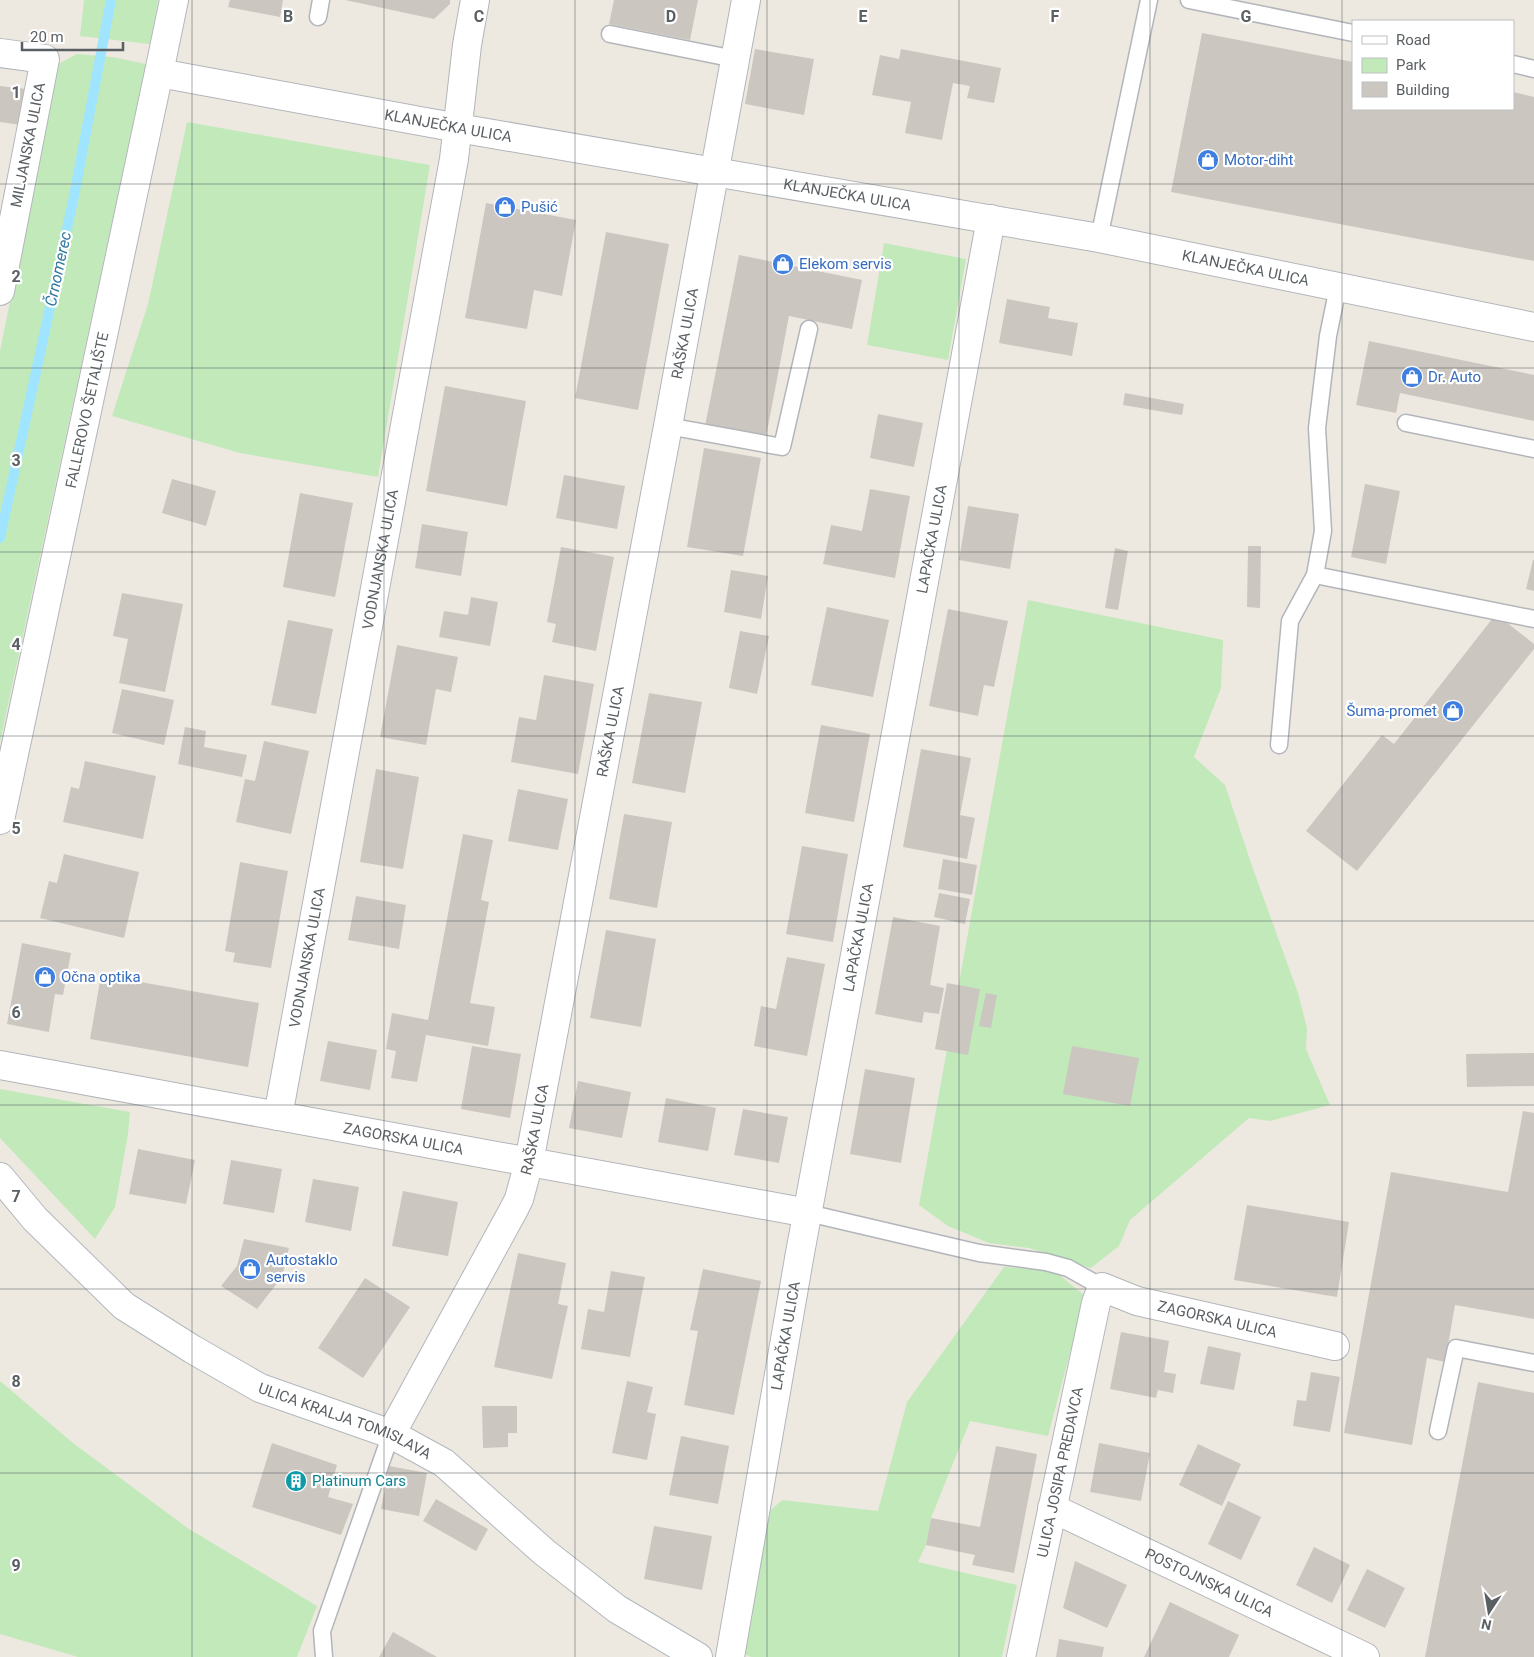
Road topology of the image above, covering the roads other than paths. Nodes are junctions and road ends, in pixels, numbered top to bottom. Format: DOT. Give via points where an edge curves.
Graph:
graph roads {
  1 [pos="174,0"];
  2 [pos="321,0"];
  3 [pos="475,0"];
  4 [pos="746,0"];
  5 [pos="1149,0"];
  6 [pos="1189,0"];
  7 [pos="318,17"];
  8 [pos="1352,32"];
  9 [pos="610,34"];
  10 [pos="0,53"];
  11 [pos="735,59"];
  12 [pos="1514,64"];
  13 [pos="1534,68"];
  14 [pos="160,73"];
  15 [pos="458,128"];
  16 [pos="715,172"];
  17 [pos="991,219"];
  18 [pos="1099,238"];
  19 [pos="1338,286"];
  20 [pos="0,291"];
  21 [pos="1534,327"];
  22 [pos="808,329"];
  23 [pos="1406,423"];
  24 [pos="668,426"];
  25 [pos="1534,449"];
  26 [pos="1315,575"];
  27 [pos="1534,619"];
  28 [pos="1279,745"];
  29 [pos="0,820"];
  30 [pos="0,1065"];
  31 [pos="278,1116"];
  32 [pos="529,1162"];
  33 [pos="0,1177"];
  34 [pos="808,1212"];
  35 [pos="1102,1287"];
  36 [pos="1335,1346"];
  37 [pos="1534,1363"];
  38 [pos="1438,1431"];
  39 [pos="391,1434"];
  40 [pos="1052,1508"];
  41 [pos="324,1657"];
  42 [pos="698,1657"];
  43 [pos="730,1657"];
  44 [pos="1021,1657"];
  45 [pos="1365,1657"];
  1 -- 14 [label="street, FALLEROVO ŠETALIŠTE"];
  2 -- 7 [label="lane"];
  3 -- 15 [label="street, VODNJANSKA ULICA"];
  4 -- 11 [label="street, RAŠKA ULICA"];
  5 -- 18 [label="lane"];
  6 -- 8 [label="lane"];
  9 -- 11 [label="lane"];
  10 -- 20 [label="street, MILJANSKA ULICA" via="45,58"];
  11 -- 16 [label="street, RAŠKA ULICA"];
  12 -- 13 [label="lane"];
  14 -- 15 [label="street, KLANJEČKA ULICA"];
  14 -- 29 [label="street, FALLEROVO ŠETALIŠTE"];
  15 -- 16 [label="street, KLANJEČKA ULICA"];
  15 -- 31 [label="street, VODNJANSKA ULICA"];
  16 -- 17 [label="street, KLANJEČKA ULICA"];
  16 -- 24 [label="street, RAŠKA ULICA"];
  17 -- 18 [label="street, KLANJEČKA ULICA"];
  17 -- 34 [label="street, LAPAČKA ULICA"];
  18 -- 19 [label="street, KLANJEČKA ULICA"];
  19 -- 21 [label="street, KLANJEČKA ULICA"];
  19 -- 26 [label="lane" via="1328,336 1318,428 1323,531"];
  22 -- 24 [label="lane" via="782,447"];
  23 -- 25 [label="lane"];
  24 -- 32 [label="street, RAŠKA ULICA"];
  26 -- 27 [label="lane"];
  26 -- 28 [label="lane" via="1290,621"];
  30 -- 31 [label="street, ZAGORSKA ULICA"];
  31 -- 32 [label="street, ZAGORSKA ULICA"];
  32 -- 34 [label="street, ZAGORSKA ULICA"];
  32 -- 39 [label="street, RAŠKA ULICA" via="514,1209"];
  33 -- 39 [label="street, ULICA KRALJA TOMISLAVA" via="35,1219 124,1306 260,1388"];
  34 -- 35 [label="lane" via="979,1254 1046,1262 1068,1268"];
  34 -- 43 [label="street, LAPAČKA ULICA"];
  35 -- 36 [label="street, ZAGORSKA ULICA" via="1136,1301"];
  35 -- 40 [label="street, ULICA JOSIPA PREDAVCA"];
  37 -- 38 [label="lane" via="1456,1348"];
  39 -- 41 [label="lane" via="322,1631"];
  39 -- 42 [label="street, ULICA KRALJA TOMISLAVA" via="444,1463 544,1552 617,1609"];
  40 -- 44 [label="street, ULICA JOSIPA PREDAVCA"];
  40 -- 45 [label="street, POSTOJNSKA ULICA"];
}
